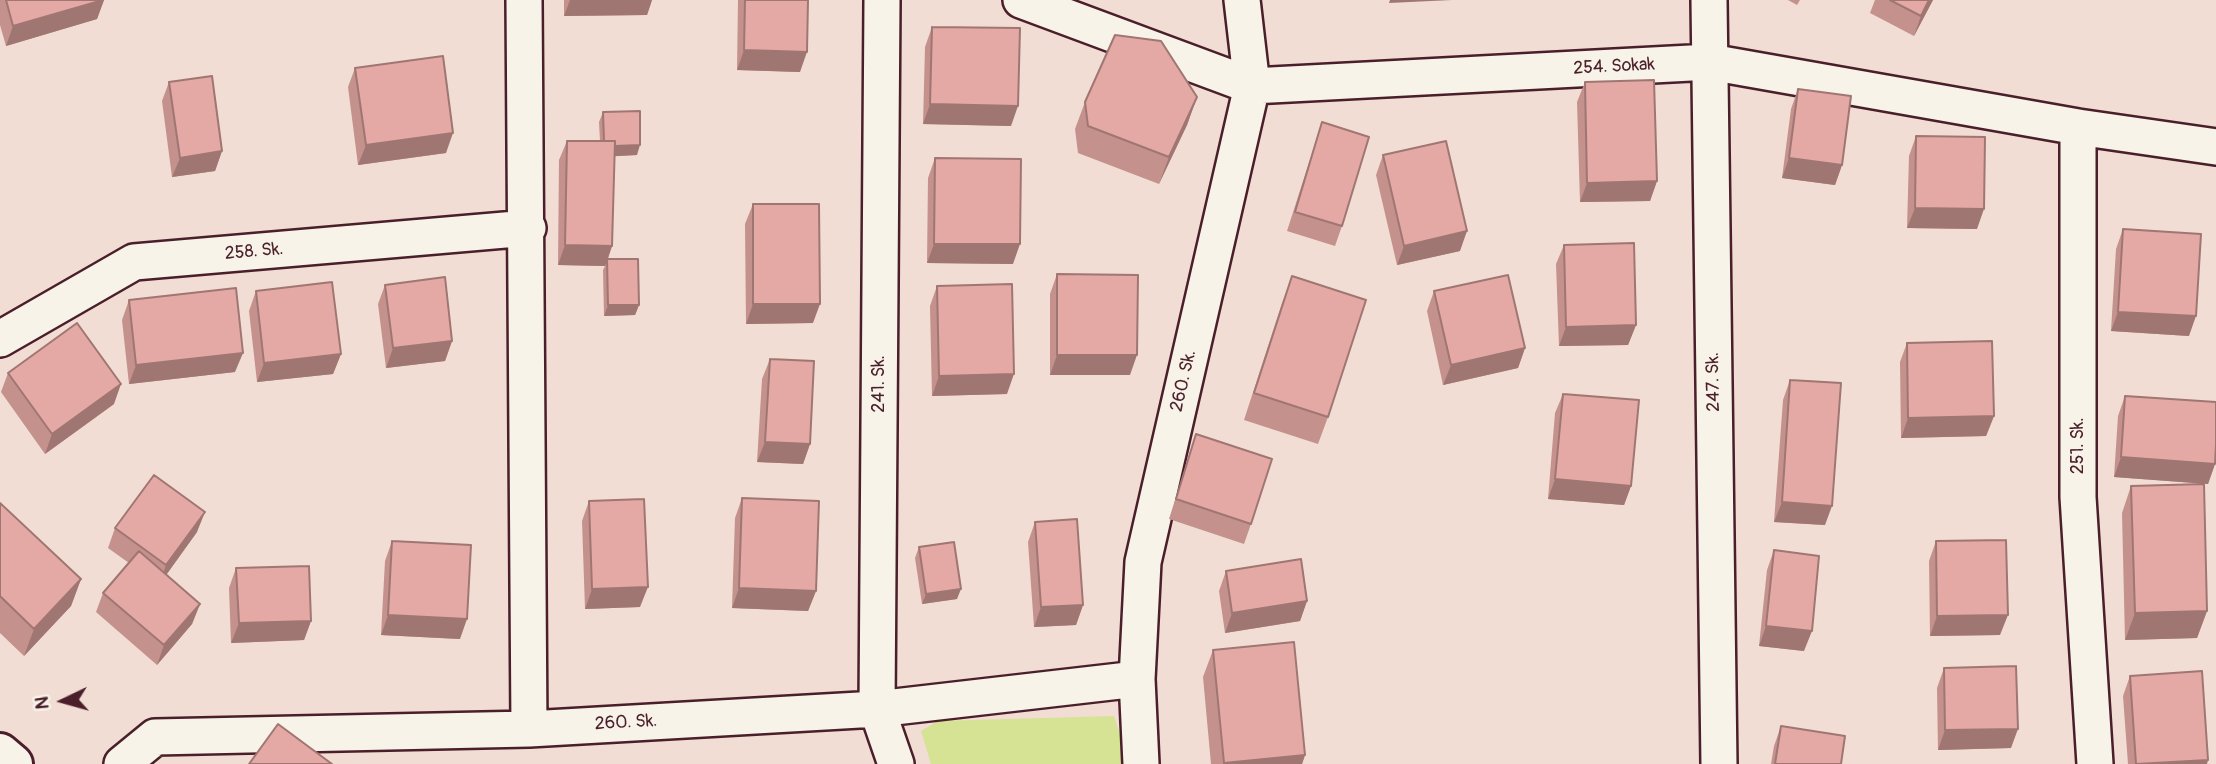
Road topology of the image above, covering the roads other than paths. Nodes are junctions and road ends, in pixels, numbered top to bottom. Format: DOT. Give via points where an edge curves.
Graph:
graph roads {
  1 [pos="524,0"];
  2 [pos="882,0"];
  3 [pos="1021,0"];
  4 [pos="1242,0"];
  5 [pos="1709,0"];
  6 [pos="1710,62"];
  7 [pos="1252,86"];
  8 [pos="2078,127"];
  9 [pos="2216,147"];
  10 [pos="527,228"];
  11 [pos="0,339"];
  12 [pos="1137,679"];
  13 [pos="877,709"];
  14 [pos="529,729"];
  15 [pos="0,753"];
  16 [pos="13,764"];
  17 [pos="122,764"];
  18 [pos="896,764"];
  19 [pos="1141,764"];
  20 [pos="1719,764"];
  21 [pos="2095,764"];
  1 -- 10 [label="street"];
  2 -- 13 [label="street, 241. Sk."];
  3 -- 7 [label="street, 254. Sokak"];
  4 -- 7 [label="street"];
  5 -- 6 [label="street, 247. Sk."];
  6 -- 7 [label="street, 254. Sokak"];
  6 -- 8 [label="street, 254. Sokak"];
  6 -- 20 [label="street, 247. Sk."];
  7 -- 12 [label="street, 260. Sk." via="1143,562"];
  8 -- 9 [label="street, 254. Sokak"];
  8 -- 21 [label="street, 251. Sk." via="2078,497"];
  10 -- 11 [label="street, 258. Sk." via="134,262"];
  10 -- 14 [label="street"];
  12 -- 13 [label="street, 260. Sk."];
  12 -- 19 [label="street, 260. Sk."];
  13 -- 14 [label="street, 260. Sk."];
  13 -- 18 [label="street, 241. Sk."];
  14 -- 17 [label="street, 260. Sk." via="155,737"];
  15 -- 16 [label="street"];
}
